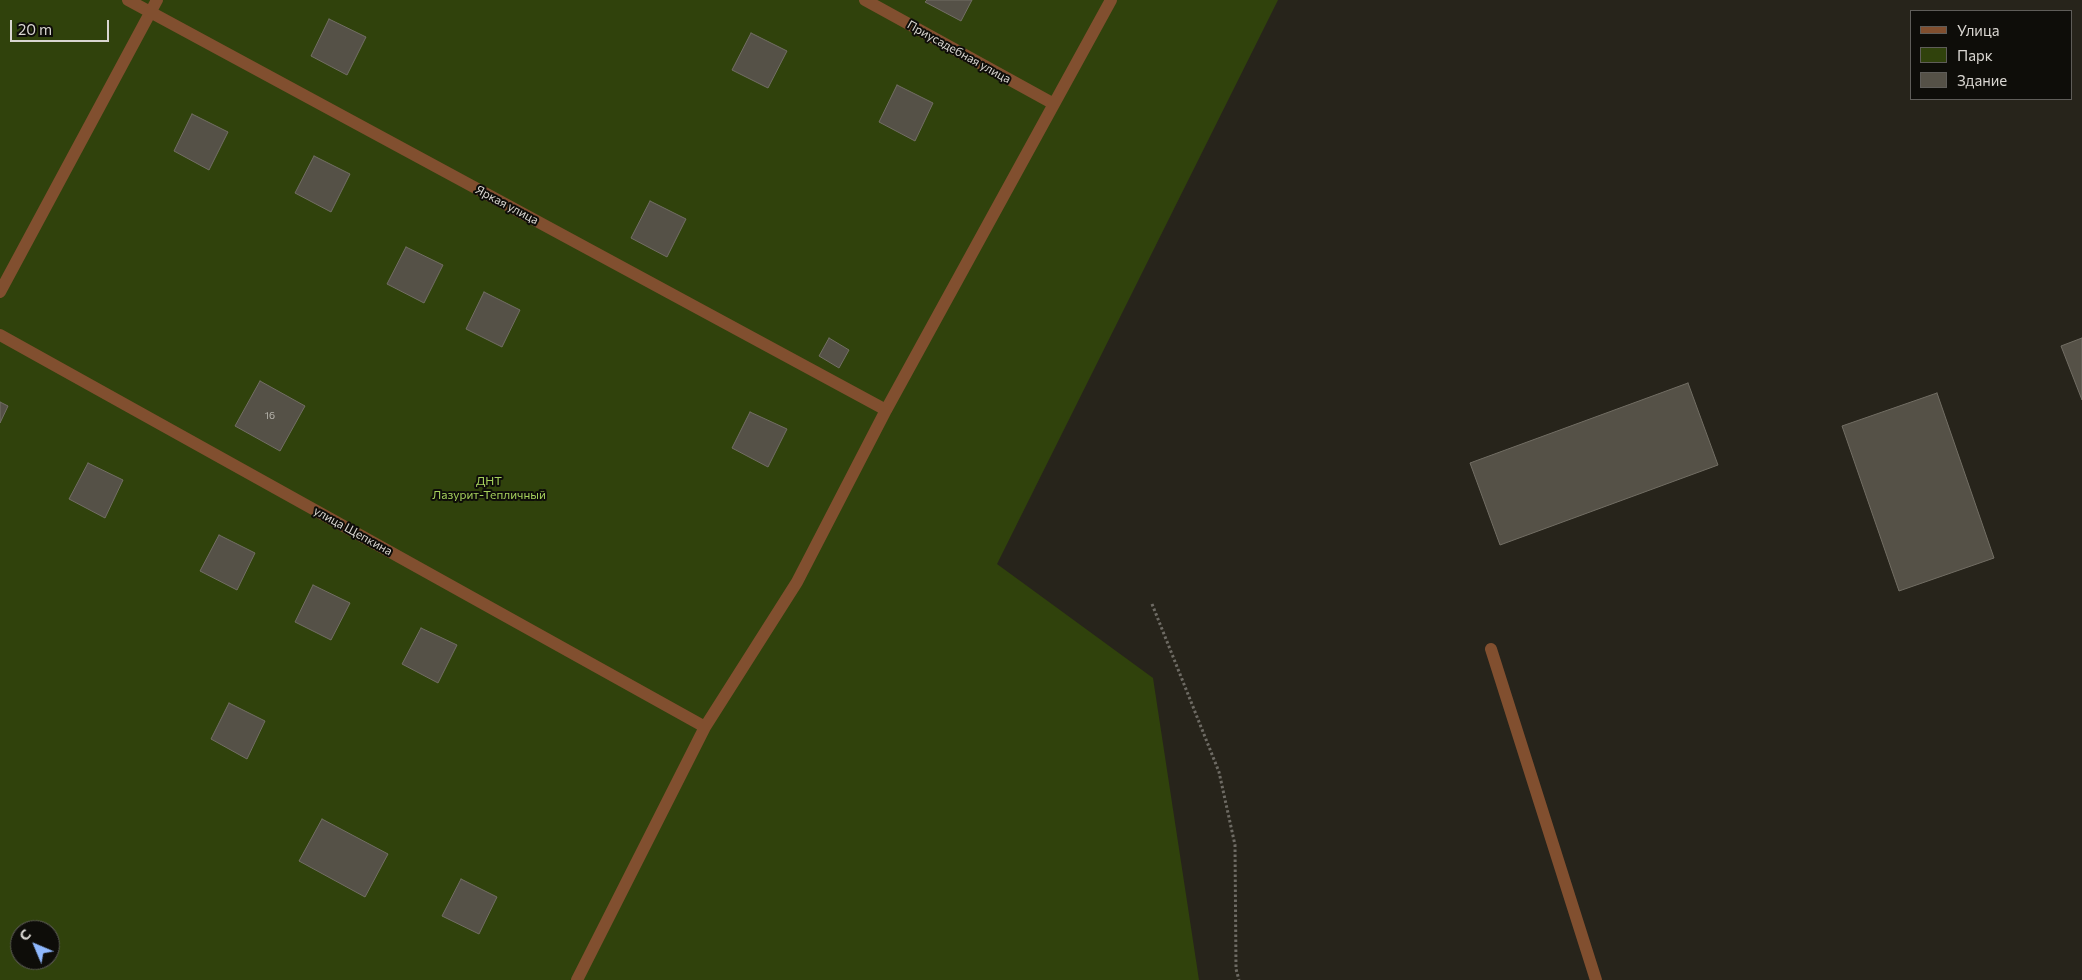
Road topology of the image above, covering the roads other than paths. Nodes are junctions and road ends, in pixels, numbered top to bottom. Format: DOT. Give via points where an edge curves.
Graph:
graph roads {
  1 [pos="128,0"];
  2 [pos="157,0"];
  3 [pos="865,0"];
  4 [pos="1110,0"];
  5 [pos="150,12"];
  6 [pos="1054,104"];
  7 [pos="0,292"];
  8 [pos="0,335"];
  9 [pos="886,410"];
  10 [pos="1492,649"];
  11 [pos="706,727"];
  12 [pos="577,980"];
  13 [pos="1596,980"];
  1 -- 5 [label="street, Яркая улица"];
  2 -- 5 [label="street"];
  3 -- 6 [label="street, Приусадебная улица"];
  4 -- 6 [label="street"];
  5 -- 7 [label="street"];
  5 -- 9 [label="street, Яркая улица"];
  6 -- 9 [label="street"];
  8 -- 11 [label="street, улица Щепкина"];
  9 -- 11 [label="street" via="797,582"];
  10 -- 13 [label="street"];
  11 -- 12 [label="street"];
}
